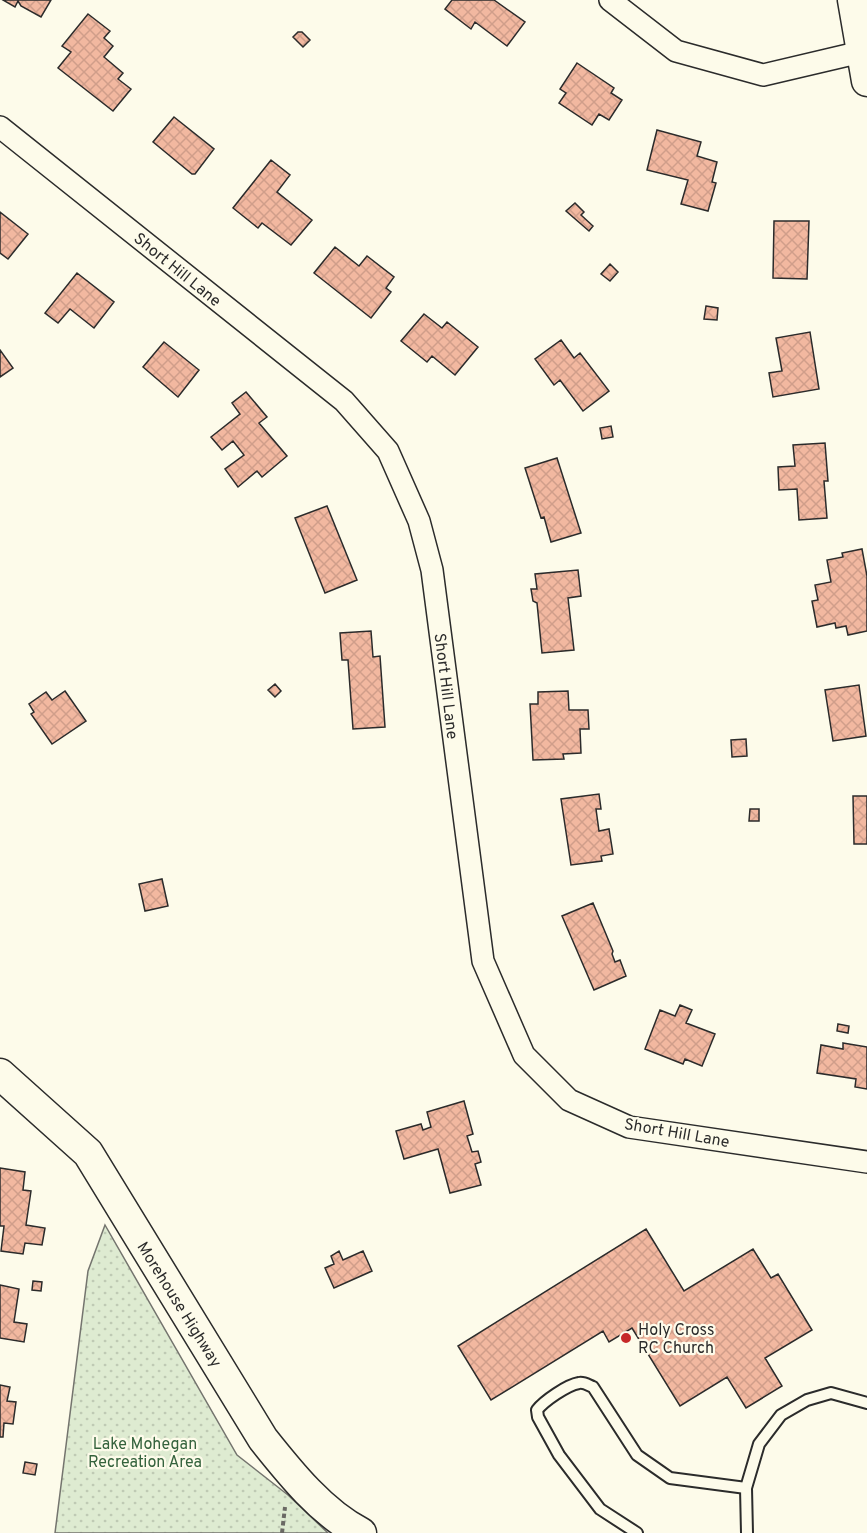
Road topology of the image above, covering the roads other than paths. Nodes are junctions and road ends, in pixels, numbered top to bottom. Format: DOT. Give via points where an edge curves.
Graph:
graph roads {
  1 [pos="610,0"];
  2 [pos="853,0"];
  3 [pos="861,51"];
  4 [pos="867,81"];
  5 [pos="0,127"];
  6 [pos="0,1074"];
  7 [pos="867,1162"];
  8 [pos="867,1403"];
  9 [pos="746,1488"];
  10 [pos="361,1533"];
  11 [pos="636,1533"];
  12 [pos="747,1533"];
  1 -- 3 [label="street" via="676,51 763,75"];
  2 -- 3 [label="street"];
  3 -- 4 [label="street"];
  5 -- 7 [label="street, Short Hill Lane" via="344,401 388,451 419,521 432,570 483,961 524,1055 569,1100 629,1127"];
  6 -- 10 [label="street, Morehouse Highway" via="88,1153 263,1438 290,1473 343,1524"];
  8 -- 9 [label="lane" via="831,1393 807,1400 781,1415 759,1444"];
  9 -- 11 [label="lane" via="670,1478 637,1455 593,1387 582,1382 574,1385 543,1403 537,1410 538,1417 600,1509"];
  9 -- 12 [label="lane"];
}
